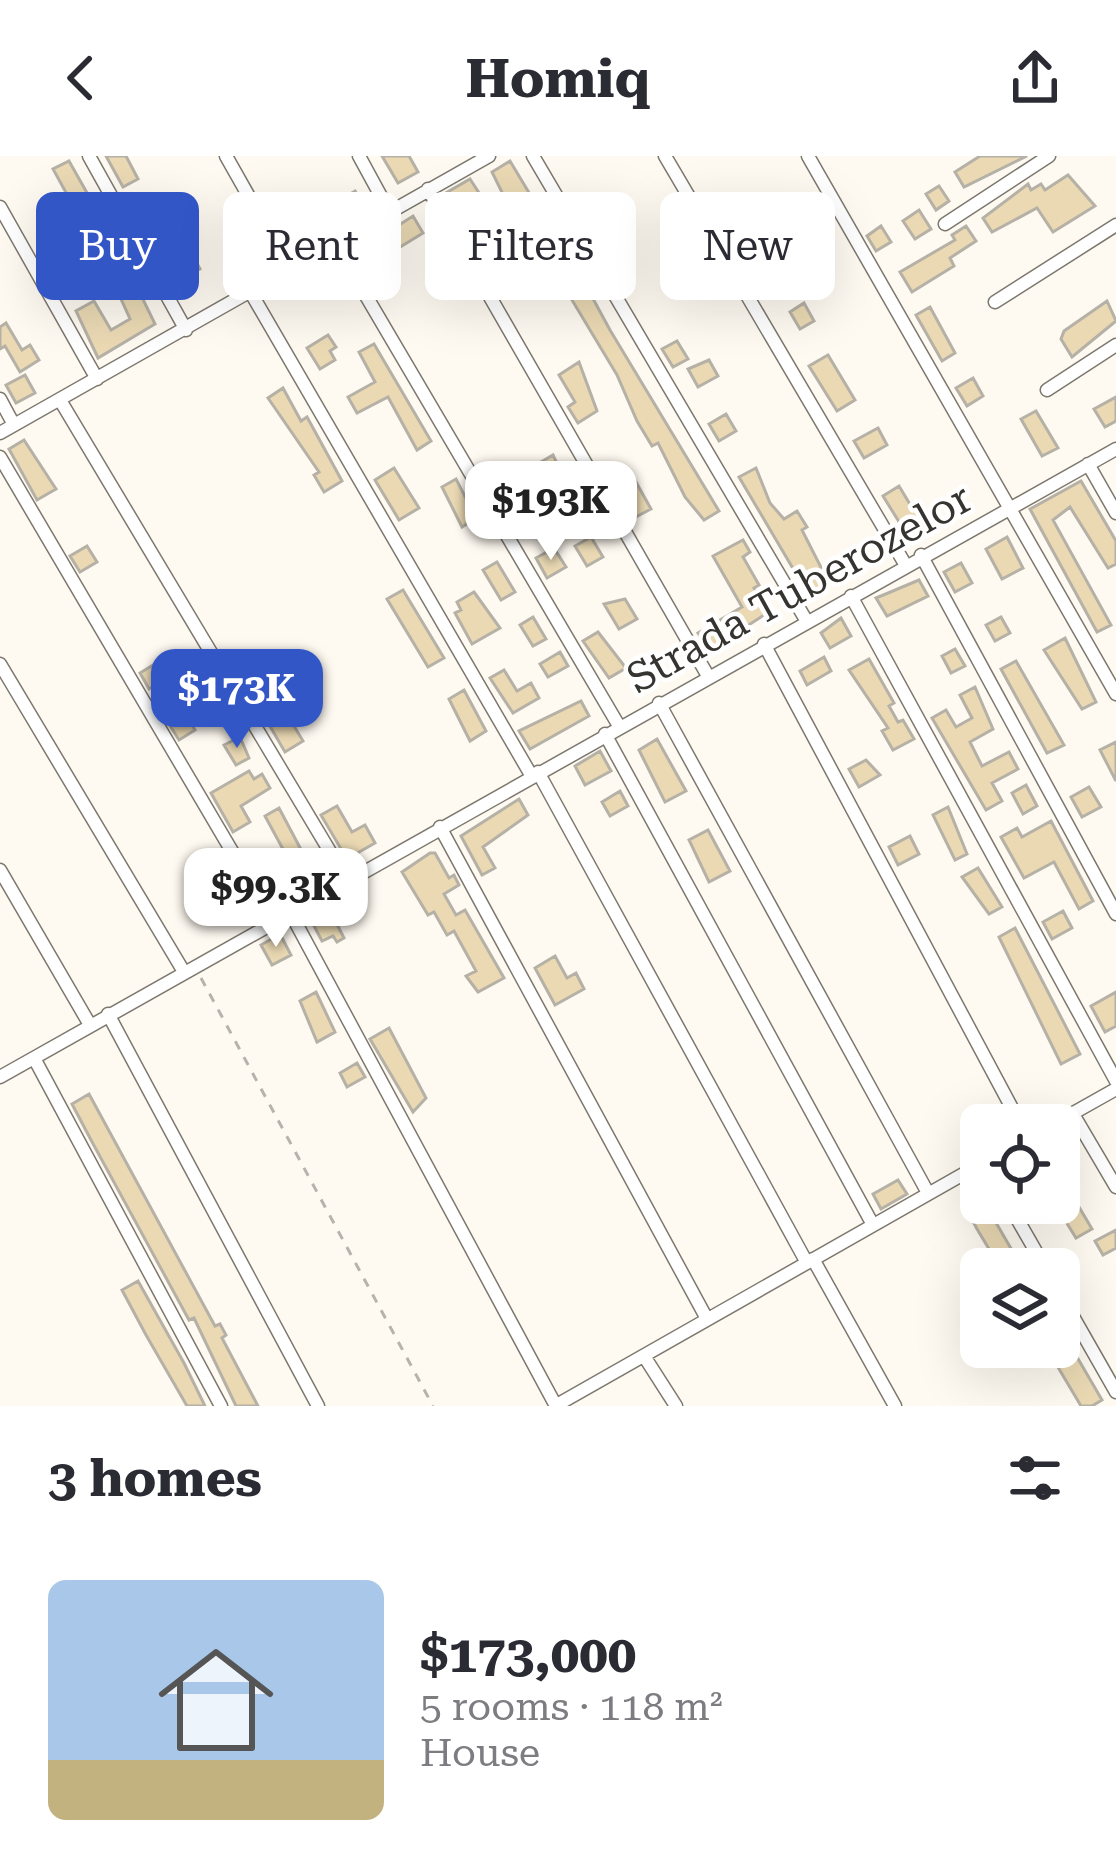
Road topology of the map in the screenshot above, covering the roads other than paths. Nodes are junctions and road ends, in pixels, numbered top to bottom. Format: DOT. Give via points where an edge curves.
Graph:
graph roads {
  1 [pos="89,156"];
  2 [pos="226,156"];
  3 [pos="358,156"];
  4 [pos="532,156"];
  5 [pos="665,156"];
  6 [pos="808,156"];
  7 [pos="1049,156"];
  8 [pos="480,158"];
  9 [pos="428,190"];
  10 [pos="246,192"];
  11 [pos="378,192"];
  12 [pos="401,205"];
  13 [pos="0,207"];
  14 [pos="945,224"];
  15 [pos="1116,225"];
  16 [pos="239,300"];
  17 [pos="255,300"];
  18 [pos="369,300"];
  19 [pos="995,302"];
  20 [pos="185,330"];
  21 [pos="1116,345"];
  22 [pos="97,380"];
  23 [pos="1047,390"];
  24 [pos="0,399"];
  25 [pos="60,400"];
  26 [pos="14,425"];
  27 [pos="0,433"];
  28 [pos="1116,449"];
  29 [pos="0,457"];
  30 [pos="1088,464"];
  31 [pos="1011,507"];
  32 [pos="1116,514"];
  33 [pos="921,555"];
  34 [pos="905,564"];
  35 [pos="851,596"];
  36 [pos="806,620"];
  37 [pos="764,644"];
  38 [pos="0,664"];
  39 [pos="708,676"];
  40 [pos="1116,694"];
  41 [pos="659,703"];
  42 [pos="619,726"];
  43 [pos="605,734"];
  44 [pos="535,774"];
  45 [pos="440,827"];
  46 [pos="0,870"];
  47 [pos="346,880"];
  48 [pos="290,912"];
  49 [pos="1116,914"];
  50 [pos="273,921"];
  51 [pos="189,969"];
  52 [pos="108,1015"];
  53 [pos="90,1024"];
  54 [pos="34,1058"];
  55 [pos="0,1077"];
  56 [pos="1116,1085"];
  57 [pos="1010,1104"];
  58 [pos="1080,1109"];
  59 [pos="1080,1127"];
  60 [pos="960,1175"];
  61 [pos="1116,1187"];
  62 [pos="928,1193"];
  63 [pos="873,1225"];
  64 [pos="810,1261"];
  65 [pos="707,1319"];
  66 [pos="1080,1329"];
  67 [pos="644,1356"];
  68 [pos="1116,1393"];
  69 [pos="220,1406"];
  70 [pos="318,1406"];
  71 [pos="556,1406"];
  72 [pos="676,1406"];
  73 [pos="896,1406"];
  1 -- 20 [label="street"];
  2 -- 10 [label="street"];
  3 -- 11 [label="street"];
  4 -- 36 [label="street"];
  5 -- 34 [label="street"];
  6 -- 31 [label="street"];
  7 -- 14 [label="street"];
  8 -- 9 [label="street"];
  9 -- 12 [label="street"];
  9 -- 39 [label="street"];
  13 -- 22 [label="street"];
  15 -- 19 [label="street"];
  16 -- 20 [label="street"];
  17 -- 44 [label="street"];
  18 -- 42 [label="street, Strada Tuberozelor"];
  20 -- 22 [label="street"];
  21 -- 23 [label="street"];
  22 -- 25 [label="street"];
  24 -- 26 [label="street"];
  25 -- 26 [label="street"];
  25 -- 47 [label="street"];
  26 -- 27 [label="street"];
  28 -- 30 [label="street, Strada Tuberozelor"];
  29 -- 50 [label="street"];
  30 -- 31 [label="street, Strada Tuberozelor"];
  30 -- 32 [label="street"];
  31 -- 33 [label="street, Strada Tuberozelor"];
  31 -- 40 [label="street"];
  33 -- 34 [label="street, Strada Tuberozelor"];
  33 -- 49 [label="street"];
  34 -- 35 [label="street, Strada Tuberozelor"];
  35 -- 36 [label="street, Strada Tuberozelor"];
  35 -- 56 [label="street"];
  36 -- 37 [label="street, Strada Tuberozelor"];
  37 -- 39 [label="street, Strada Tuberozelor"];
  37 -- 57 [label="street"];
  38 -- 51 [label="street"];
  39 -- 41 [label="street, Strada Tuberozelor"];
  41 -- 42 [label="street, Strada Tuberozelor"];
  41 -- 62 [label="street"];
  42 -- 43 [label="street, Strada Tuberozelor"];
  43 -- 44 [label="street, Strada Tuberozelor"];
  43 -- 63 [label="street"];
  44 -- 45 [label="street, Strada Tuberozelor"];
  44 -- 64 [label="street"];
  45 -- 47 [label="street, Strada Tuberozelor"];
  45 -- 65 [label="street"];
  46 -- 53 [label="street"];
  47 -- 48 [label="street, Strada Tuberozelor"];
  48 -- 50 [label="street, Strada Tuberozelor"];
  48 -- 71 [label="street"];
  50 -- 51 [label="street, Strada Tuberozelor"];
  51 -- 52 [label="street, Strada Tuberozelor"];
  52 -- 53 [label="street, Strada Tuberozelor"];
  52 -- 70 [label="street"];
  53 -- 54 [label="street, Strada Tuberozelor"];
  54 -- 55 [label="street, Strada Tuberozelor"];
  54 -- 69 [label="street"];
  56 -- 58 [label="street"];
  59 -- 61 [label="street"];
  60 -- 62 [label="street"];
  62 -- 63 [label="street"];
  63 -- 64 [label="street"];
  64 -- 65 [label="street"];
  64 -- 73 [label="street"];
  65 -- 67 [label="street"];
  66 -- 68 [label="street"];
  67 -- 71 [label="street"];
  67 -- 72 [label="street"];
}
